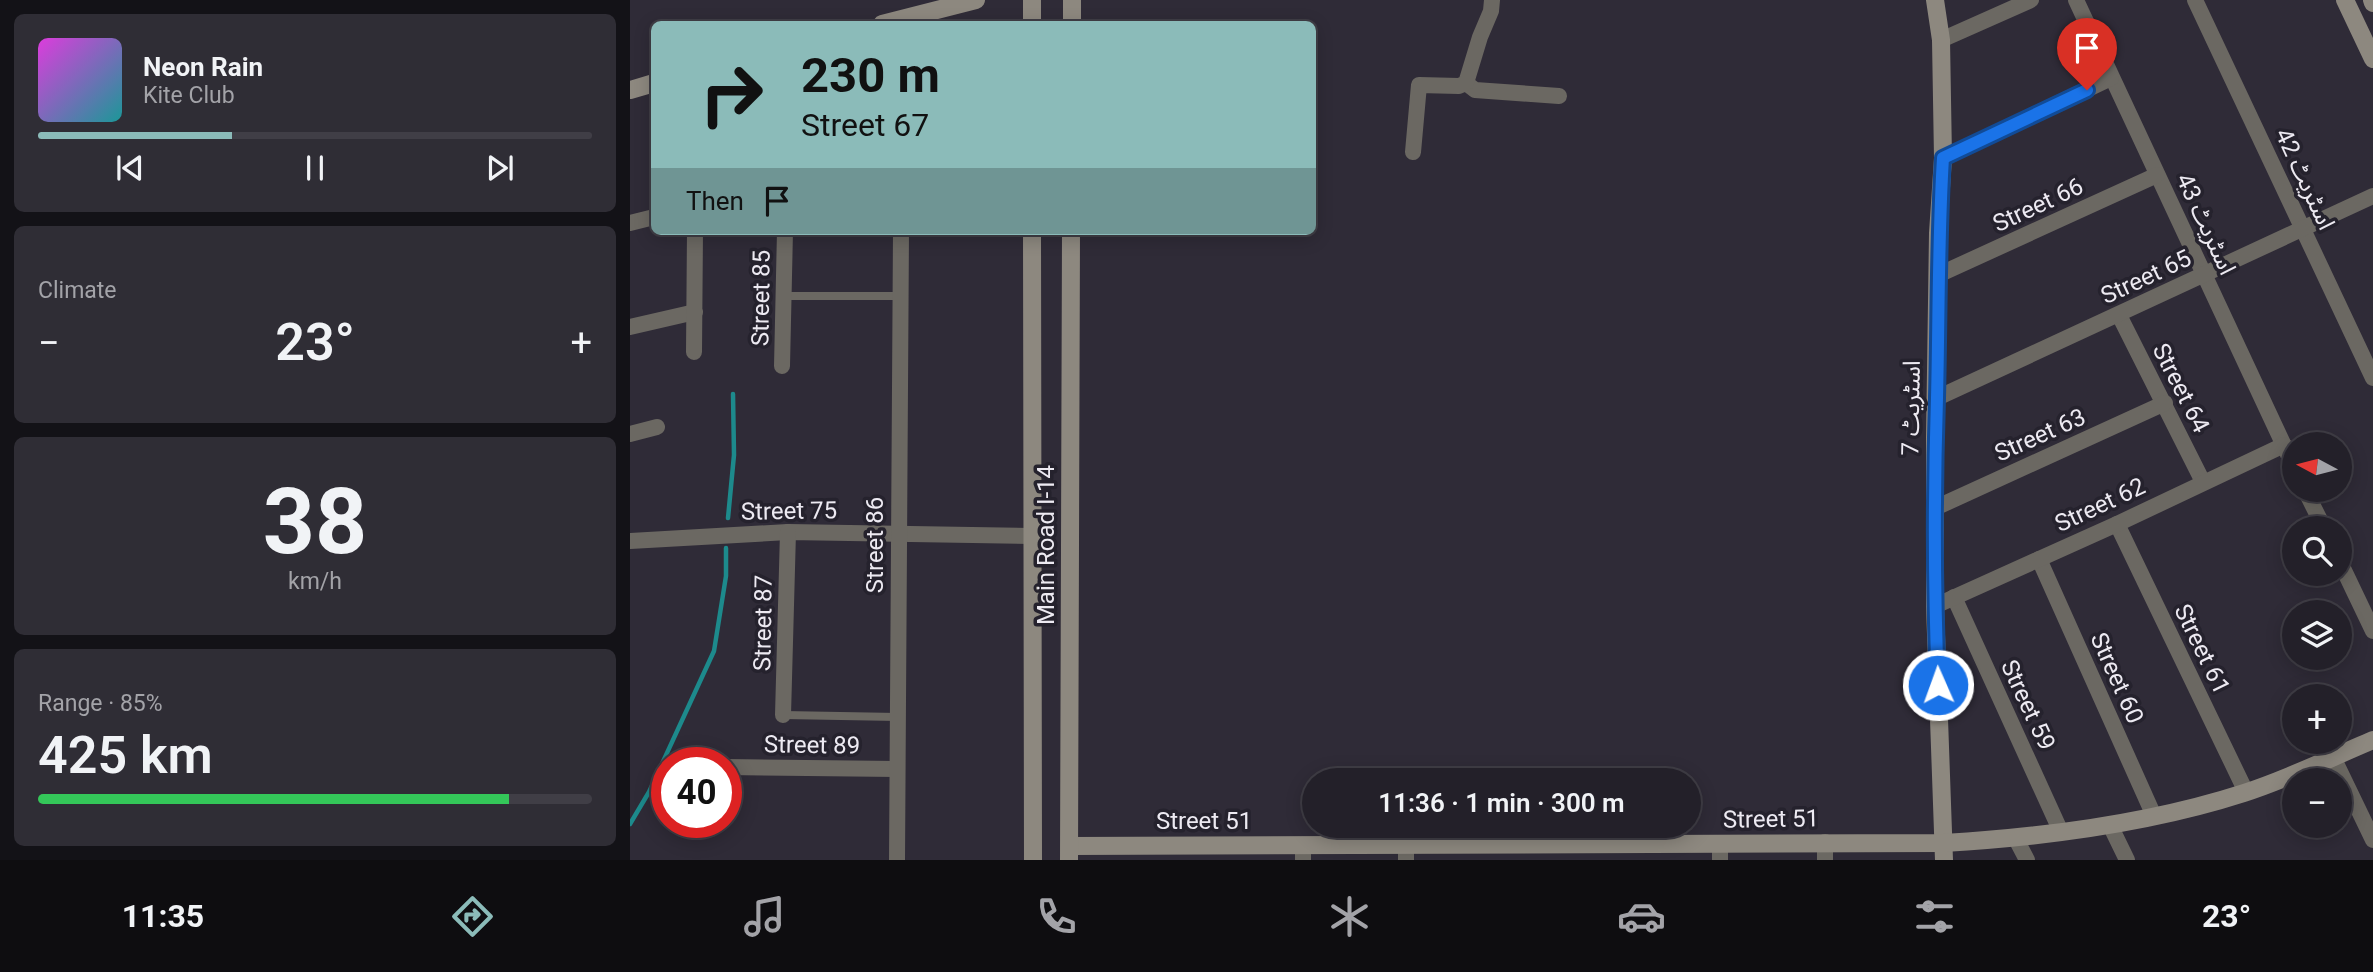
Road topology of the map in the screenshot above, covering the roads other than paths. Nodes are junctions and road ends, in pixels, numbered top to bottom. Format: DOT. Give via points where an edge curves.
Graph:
graph roads {
  1 [pos="976,0"];
  2 [pos="1032,0"];
  3 [pos="1072,0"];
  4 [pos="1492,0"];
  5 [pos="1935,0"];
  6 [pos="2031,0"];
  7 [pos="2076,0"];
  8 [pos="2195,0"];
  9 [pos="2345,0"];
  10 [pos="905,21"];
  11 [pos="1032,21"];
  12 [pos="1072,21"];
  13 [pos="1941,40"];
  14 [pos="2373,60"];
  15 [pos="2111,78"];
  16 [pos="1466,83"];
  17 [pos="651,84"];
  18 [pos="630,90"];
  19 [pos="1559,96"];
  20 [pos="1413,152"];
  21 [pos="1943,158"];
  22 [pos="2157,175"];
  23 [pos="2373,196"];
  24 [pos="651,217"];
  25 [pos="630,223"];
  26 [pos="2303,229"];
  27 [pos="695,235"];
  28 [pos="785,235"];
  29 [pos="901,235"];
  30 [pos="1032,235"];
  31 [pos="1071,235"];
  32 [pos="1938,275"];
  33 [pos="2205,276"];
  34 [pos="784,296"];
  35 [pos="901,296"];
  36 [pos="695,312"];
  37 [pos="2119,315"];
  38 [pos="630,327"];
  39 [pos="694,352"];
  40 [pos="782,366"];
  41 [pos="2373,378"];
  42 [pos="1937,398"];
  43 [pos="2165,403"];
  44 [pos="657,427"];
  45 [pos="630,434"];
  46 [pos="2282,440"];
  47 [pos="2282,445"];
  48 [pos="2203,482"];
  49 [pos="1935,508"];
  50 [pos="2117,524"];
  51 [pos="788,532"];
  52 [pos="898,534"];
  53 [pos="1032,536"];
  54 [pos="630,541"];
  55 [pos="2039,559"];
  56 [pos="2351,586"];
  57 [pos="1954,597"];
  58 [pos="1935,606"];
  59 [pos="2373,631"];
  60 [pos="783,715"];
  61 [pos="898,717"];
  62 [pos="2373,740"];
  63 [pos="2333,757"];
  64 [pos="742,767"];
  65 [pos="897,769"];
  66 [pos="2246,792"];
  67 [pos="2154,816"];
  68 [pos="2110,825"];
  69 [pos="2061,832"];
  70 [pos="2016,839"];
  71 [pos="2373,840"];
  72 [pos="1825,851"];
  73 [pos="1720,852"];
  74 [pos="1944,852"];
  75 [pos="1070,853"];
  76 [pos="1198,853"];
  77 [pos="1303,853"];
  78 [pos="1406,853"];
  79 [pos="1520,853"];
  80 [pos="897,860"];
  81 [pos="1033,860"];
  82 [pos="2027,860"];
  83 [pos="2127,860"];
  1 -- 10 [label="street"];
  2 -- 11 [label="street"];
  3 -- 12 [label="street"];
  4 -- 16 [label="street"];
  5 -- 13 [label="street, اسٹریٹ 7"];
  6 -- 13 [label="street"];
  7 -- 15 [label="street, اسٹریٹ 43"];
  8 -- 26 [label="street, اسٹریٹ 42"];
  9 -- 14 [label="street"];
  13 -- 21 [label="street, اسٹریٹ 7"];
  15 -- 21 [label="street"];
  15 -- 22 [label="street, اسٹریٹ 43"];
  16 -- 19 [label="street" via="1475,90"];
  16 -- 20 [label="street" via="1419,85"];
  17 -- 18 [label="street"];
  21 -- 32 [label="street, اسٹریٹ 7"];
  22 -- 32 [label="street, Street 66"];
  22 -- 33 [label="street, اسٹریٹ 43"];
  23 -- 26 [label="street, Street 65"];
  24 -- 25 [label="street"];
  26 -- 33 [label="street, Street 65"];
  26 -- 41 [label="street, اسٹریٹ 42"];
  27 -- 36 [label="street"];
  28 -- 34 [label="street, Street 85"];
  29 -- 35 [label="street, Street 86"];
  30 -- 53 [label="street, Main Road I-14"];
  31 -- 75 [label="street, Main Road I-14"];
  32 -- 42 [label="street, اسٹریٹ 7"];
  33 -- 37 [label="street, Street 65"];
  33 -- 46 [label="street, اسٹریٹ 43"];
  34 -- 35 [label="lane"];
  34 -- 40 [label="street, Street 85"];
  35 -- 52 [label="street, Street 86"];
  36 -- 38 [label="street"];
  36 -- 39 [label="street"];
  37 -- 42 [label="street, Street 65"];
  37 -- 43 [label="street, Street 64"];
  42 -- 49 [label="street, اسٹریٹ 7"];
  43 -- 48 [label="street, Street 64"];
  43 -- 49 [label="street, Street 63"];
  44 -- 45 [label="street"];
  47 -- 48 [label="street, Street 62"];
  48 -- 50 [label="street, Street 62"];
  49 -- 58 [label="street, اسٹریٹ 7"];
  50 -- 55 [label="street, Street 62"];
  50 -- 66 [label="street, Street 61"];
  51 -- 52 [label="street, Street 75"];
  51 -- 54 [label="street, Street 75"];
  51 -- 60 [label="street, Street 87"];
  52 -- 53 [label="street, Street 75"];
  52 -- 61 [label="street, Street 86"];
  53 -- 81 [label="street, Main Road I-14"];
  55 -- 57 [label="street, Street 62"];
  55 -- 67 [label="street, Street 60"];
  56 -- 59 [label="street"];
  57 -- 58 [label="street, Street 62"];
  57 -- 69 [label="street, Street 59"];
  58 -- 74 [label="street, اسٹریٹ 7"];
  60 -- 61 [label="lane"];
  61 -- 65 [label="street, Street 86"];
  62 -- 63 [label="street, Street 51"];
  63 -- 66 [label="street, Street 51"];
  63 -- 71 [label="street"];
  64 -- 65 [label="street, Street 89"];
  65 -- 80 [label="street, Street 86"];
  66 -- 67 [label="street, Street 51"];
  67 -- 68 [label="street, Street 51"];
  68 -- 69 [label="street, Street 51"];
  68 -- 83 [label="street"];
  69 -- 70 [label="street, Street 51"];
  70 -- 74 [label="street, Street 51"];
  70 -- 82 [label="street"];
  72 -- 73 [label="street, Street 51"];
  72 -- 74 [label="street, Street 51"];
  73 -- 79 [label="street, Street 51"];
  75 -- 76 [label="street, Street 51"];
  76 -- 77 [label="street, Street 51"];
  77 -- 78 [label="street, Street 51"];
  78 -- 79 [label="street, Street 51"];
}
